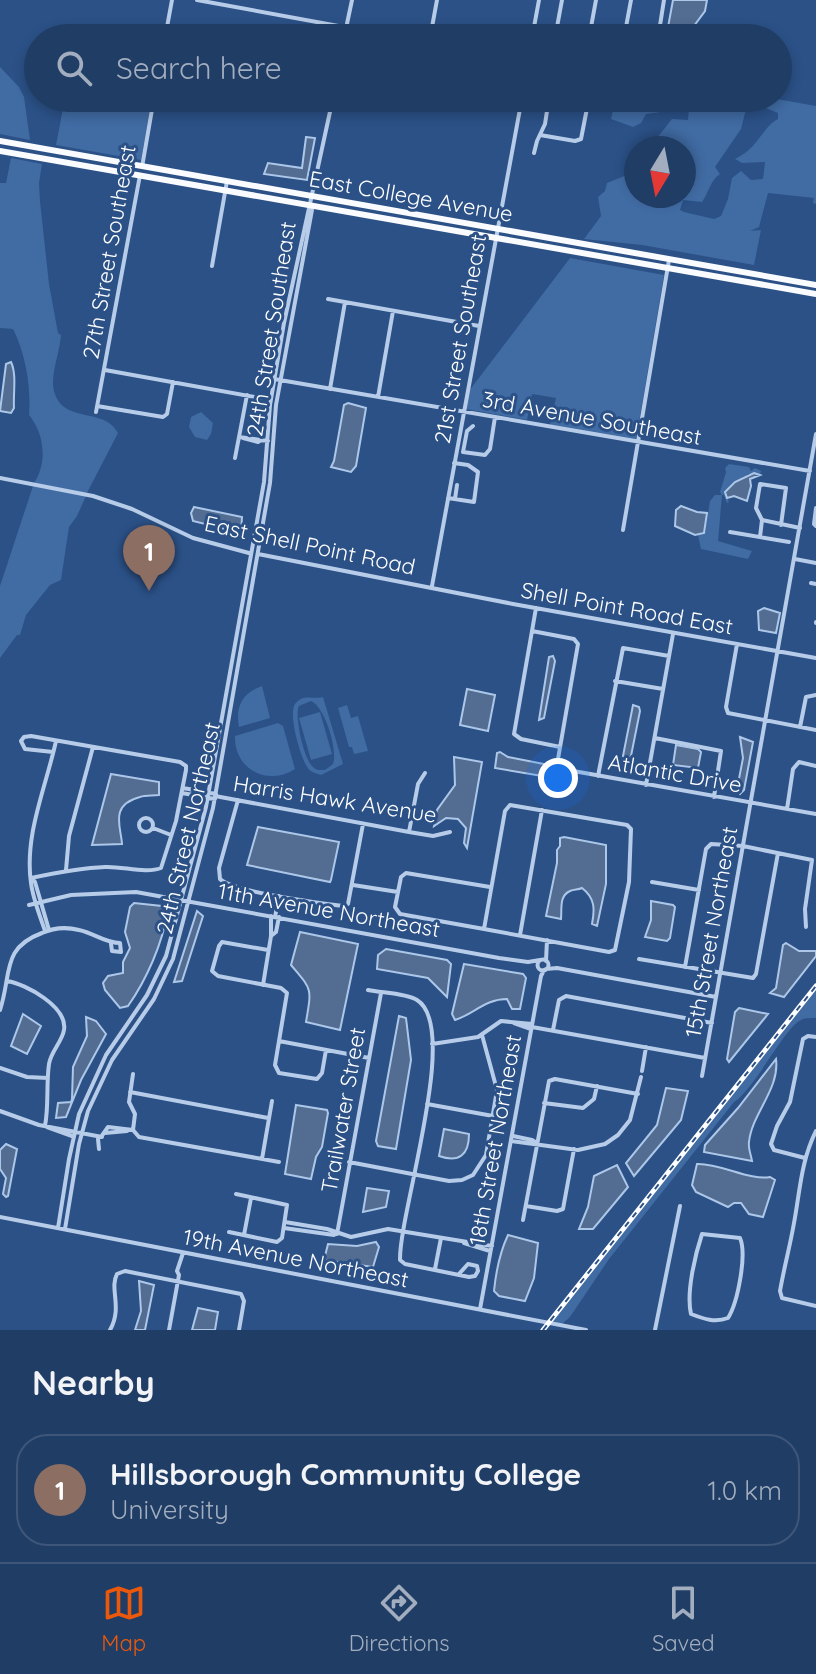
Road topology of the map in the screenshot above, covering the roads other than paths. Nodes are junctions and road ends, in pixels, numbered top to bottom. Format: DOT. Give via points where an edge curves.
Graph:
graph roads {
  1 [pos="172,0"];
  2 [pos="197,0"];
  3 [pos="352,0"];
  4 [pos="437,0"];
  5 [pos="539,0"];
  6 [pos="562,0"];
  7 [pos="596,0"];
  8 [pos="631,0"];
  9 [pos="664,0"];
  10 [pos="168,24"];
  11 [pos="325,24"];
  12 [pos="347,24"];
  13 [pos="433,24"];
  14 [pos="535,24"];
  15 [pos="558,24"];
  16 [pos="592,24"];
  17 [pos="627,24"];
  18 [pos="660,24"];
  19 [pos="152,112"];
  20 [pos="330,112"];
  21 [pos="519,112"];
  22 [pos="547,112"];
  23 [pos="586,112"];
  24 [pos="540,135"];
  25 [pos="0,141"];
  26 [pos="0,151"];
  27 [pos="534,153"];
  28 [pos="142,166"];
  29 [pos="140,175"];
  30 [pos="227,181"];
  31 [pos="226,190"];
  32 [pos="312,197"];
  33 [pos="310,205"];
  34 [pos="496,229"];
  35 [pos="494,239"];
  36 [pos="669,260"];
  37 [pos="212,266"];
  38 [pos="667,270"];
  39 [pos="816,285"];
  40 [pos="816,294"];
  41 [pos="328,299"];
  42 [pos="345,302"];
  43 [pos="393,311"];
  44 [pos="479,326"];
  45 [pos="104,370"];
  46 [pos="274,379"];
  47 [pos="281,380"];
  48 [pos="173,382"];
  49 [pos="330,389"];
  50 [pos="247,395"];
  51 [pos="378,397"];
  52 [pos="260,398"];
  53 [pos="463,412"];
  54 [pos="495,417"];
  55 [pos="473,426"];
  56 [pos="463,430"];
  57 [pos="816,434"];
  58 [pos="241,437"];
  59 [pos="267,441"];
  60 [pos="638,443"];
  61 [pos="815,446"];
  62 [pos="235,458"];
  63 [pos="454,463"];
  64 [pos="810,471"];
  65 [pos="0,478"];
  66 [pos="809,479"];
  67 [pos="816,480"];
  68 [pos="457,485"];
  69 [pos="448,498"];
  70 [pos="455,499"];
  71 [pos="804,505"];
  72 [pos="816,508"];
  73 [pos="762,520"];
  74 [pos="781,525"];
  75 [pos="816,526"];
  76 [pos="800,528"];
  77 [pos="623,530"];
  78 [pos="730,532"];
  79 [pos="760,537"];
  80 [pos="789,542"];
  81 [pos="250,553"];
  82 [pos="257,554"];
  83 [pos="795,559"];
  84 [pos="816,563"];
  85 [pos="432,586"];
  86 [pos="536,608"];
  87 [pos="532,631"];
  88 [pos="674,632"];
  89 [pos="737,644"];
  90 [pos="778,651"];
  91 [pos="669,656"];
  92 [pos="816,658"];
  93 [pos="615,681"];
  94 [pos="663,689"];
  95 [pos="816,695"];
  96 [pos="765,720"];
  97 [pos="800,727"];
  98 [pos="816,730"];
  99 [pos="655,738"];
  100 [pos="56,741"];
  101 [pos="93,747"];
  102 [pos="560,747"];
  103 [pos="53,752"];
  104 [pos="816,766"];
  105 [pos="425,773"];
  106 [pos="598,776"];
  107 [pos="646,785"];
  108 [pos="183,790"];
  109 [pos="208,795"];
  110 [pos="215,796"];
  111 [pos="714,797"];
  112 [pos="238,800"];
  113 [pos="750,802"];
  114 [pos="787,809"];
  115 [pos="542,810"];
  116 [pos="816,814"];
  117 [pos="363,824"];
  118 [pos="153,828"];
  119 [pos="409,832"];
  120 [pos="450,832"];
  121 [pos="171,835"];
  122 [pos="743,846"];
  123 [pos="778,853"];
  124 [pos="66,871"];
  125 [pos="31,878"];
  126 [pos="652,882"];
  127 [pos="352,885"];
  128 [pos="491,888"];
  129 [pos="699,890"];
  130 [pos="398,892"];
  131 [pos="279,895"];
  132 [pos="181,900"];
  133 [pos="189,901"];
  134 [pos="38,903"];
  135 [pos="29,905"];
  136 [pos="275,917"];
  137 [pos="806,927"];
  138 [pos="484,929"];
  139 [pos="47,931"];
  140 [pos="520,935"];
  141 [pos="547,940"];
  142 [pos="111,944"];
  143 [pos="268,950"];
  144 [pos="639,959"];
  145 [pos="543,965"];
  146 [pos="685,967"];
  147 [pos="721,973"];
  148 [pos="7,981"];
  149 [pos="263,985"];
  150 [pos="368,990"];
  151 [pos="381,993"];
  152 [pos="716,997"];
  153 [pos="0,1010"];
  154 [pos="712,1023"];
  155 [pos="532,1026"];
  156 [pos="553,1030"];
  157 [pos="482,1035"];
  158 [pos="816,1037"];
  159 [pos="279,1041"];
  160 [pos="432,1044"];
  161 [pos="646,1047"];
  162 [pos="326,1050"];
  163 [pos="369,1058"];
  164 [pos="705,1058"];
  165 [pos="0,1068"];
  166 [pos="133,1074"];
  167 [pos="702,1076"];
  168 [pos="48,1078"];
  169 [pos="597,1086"];
  170 [pos="130,1092"];
  171 [pos="638,1094"];
  172 [pos="272,1101"];
  173 [pos="544,1103"];
  174 [pos="427,1104"];
  175 [pos="0,1111"];
  176 [pos="493,1116"];
  177 [pos="268,1118"];
  178 [pos="45,1126"];
  179 [pos="133,1130"];
  180 [pos="816,1131"];
  181 [pos="74,1134"];
  182 [pos="81,1136"];
  183 [pos="102,1136"];
  184 [pos="512,1138"];
  185 [pos="537,1143"];
  186 [pos="99,1149"];
  187 [pos="574,1149"];
  188 [pos="805,1158"];
  189 [pos="262,1159"];
  190 [pos="279,1162"];
  191 [pos="349,1162"];
  192 [pos="414,1174"];
  193 [pos="236,1194"];
  194 [pos="251,1197"];
  195 [pos="526,1206"];
  196 [pos="680,1206"];
  197 [pos="0,1217"];
  198 [pos="523,1220"];
  199 [pos="285,1225"];
  200 [pos="58,1228"];
  201 [pos="65,1229"];
  202 [pos="404,1231"];
  203 [pos="229,1232"];
  204 [pos="337,1234"];
  205 [pos="244,1235"];
  206 [pos="441,1238"];
  207 [pos="492,1249"];
  208 [pos="183,1253"];
  209 [pos="435,1269"];
  210 [pos="459,1274"];
  211 [pos="178,1281"];
  212 [pos="816,1306"];
  213 [pos="480,1309"];
  214 [pos="706,1323"];
  215 [pos="110,1330"];
  216 [pos="169,1330"];
  217 [pos="239,1330"];
  218 [pos="586,1330"];
  219 [pos="655,1330"];
  1 -- 10 [label="street"];
  2 -- 11 [label="street"];
  3 -- 12 [label="street"];
  4 -- 13 [label="street"];
  5 -- 14 [label="street"];
  6 -- 15 [label="street"];
  7 -- 16 [label="street"];
  8 -- 17 [label="street"];
  9 -- 18 [label="street"];
  19 -- 28 [label="street, 27th Street Southeast"];
  20 -- 32 [label="street, 24th Street Southeast"];
  21 -- 34 [label="street, 21st Street Southeast"];
  22 -- 24 [label="street"];
  23 -- 24 [label="street" via="581,139"];
  24 -- 27 [label="street"];
  25 -- 28 [label="main road, East College Avenue"];
  26 -- 29 [label="main road, East College Avenue"];
  28 -- 29 [label="street, 27th Street Southeast"];
  28 -- 30 [label="main road, East College Avenue"];
  29 -- 31 [label="main road, East College Avenue"];
  29 -- 45 [label="street, 27th Street Southeast"];
  30 -- 31 [label="street"];
  30 -- 32 [label="main road, East College Avenue"];
  31 -- 33 [label="main road, East College Avenue"];
  31 -- 37 [label="street"];
  32 -- 33 [label="street, 24th Street Southeast"];
  32 -- 34 [label="main road, East College Avenue"];
  33 -- 35 [label="main road, East College Avenue"];
  33 -- 46 [label="street, 24th Street Southeast"];
  33 -- 47 [label="street, 24th Street Southeast"];
  34 -- 35 [label="street, 21st Street Southeast"];
  34 -- 36 [label="main road, East College Avenue"];
  35 -- 38 [label="main road, East College Avenue"];
  35 -- 44 [label="street, 21st Street Southeast"];
  36 -- 38 [label="street"];
  36 -- 39 [label="main road, East College Avenue"];
  38 -- 40 [label="main road, East College Avenue"];
  38 -- 60 [label="street"];
  41 -- 42 [label="street"];
  42 -- 43 [label="street"];
  42 -- 49 [label="street"];
  43 -- 44 [label="street"];
  43 -- 51 [label="street"];
  44 -- 53 [label="street, 21st Street Southeast"];
  45 -- 48 [label="street"];
  45 -- 48 [label="street, 27th Street Southeast" via="97,409 163,417"];
  46 -- 47 [label="street, 3rd Avenue Southeast"];
  46 -- 59 [label="street, 24th Street Southeast"];
  47 -- 49 [label="street, 3rd Avenue Southeast"];
  47 -- 59 [label="street, 24th Street Southeast"];
  48 -- 50 [label="street"];
  49 -- 51 [label="street, 3rd Avenue Southeast"];
  50 -- 52 [label="street"];
  50 -- 58 [label="street"];
  51 -- 53 [label="street, 3rd Avenue Southeast"];
  53 -- 54 [label="street, 3rd Avenue Southeast"];
  53 -- 56 [label="street, 21st Street Southeast"];
  54 -- 56 [label="street" via="485,455 463,452"];
  54 -- 60 [label="street, 3rd Avenue Southeast"];
  55 -- 56 [label="street"];
  56 -- 63 [label="street, 21st Street Southeast"];
  57 -- 61 [label="street, 15th Street Northeast"];
  58 -- 59 [label="street"];
  58 -- 62 [label="street"];
  59 -- 81 [label="street, 24th Street Southeast"];
  59 -- 82 [label="street, 24th Street Southeast" via="270,483"];
  60 -- 64 [label="street, 3rd Avenue Southeast"];
  60 -- 77 [label="street"];
  61 -- 64 [label="street, 15th Street Northeast"];
  63 -- 69 [label="street, 21st Street Southeast"];
  63 -- 70 [label="street" via="478,472 474,502"];
  64 -- 66 [label="street, 15th Street Northeast"];
  65 -- 81 [label="street, East Shell Point Road" via="104,499 193,538"];
  66 -- 67 [label="street"];
  66 -- 71 [label="street, 15th Street Northeast"];
  68 -- 70 [label="street"];
  69 -- 70 [label="street"];
  69 -- 85 [label="street, 21st Street Southeast"];
  71 -- 72 [label="street"];
  71 -- 76 [label="street, 15th Street Northeast"];
  72 -- 75 [label="street"];
  73 -- 74 [label="street"];
  73 -- 74 [label="street" via="756,508 760,484 786,488"];
  73 -- 79 [label="street"];
  74 -- 76 [label="street"];
  76 -- 83 [label="street, 15th Street Northeast"];
  78 -- 79 [label="street"];
  79 -- 80 [label="street"];
  81 -- 82 [label="street, East Shell Point Road"];
  81 -- 109 [label="street, 24th Street Northeast"];
  82 -- 85 [label="street, East Shell Point Road"];
  82 -- 110 [label="street, 24th Street Northeast"];
  83 -- 84 [label="street"];
  83 -- 90 [label="street, 15th Street Northeast"];
  85 -- 86 [label="street, Shell Point Road East"];
  86 -- 87 [label="street"];
  86 -- 88 [label="street, Shell Point Road East"];
  87 -- 102 [label="street" via="514,734"];
  87 -- 102 [label="street" via="578,644"];
  88 -- 89 [label="street, Shell Point Road East"];
  88 -- 91 [label="street"];
  89 -- 90 [label="street, Shell Point Road East"];
  89 -- 96 [label="street" via="726,710"];
  90 -- 92 [label="street, Shell Point Road East"];
  90 -- 96 [label="street, 15th Street Northeast"];
  91 -- 93 [label="street" via="623,648"];
  91 -- 94 [label="street"];
  93 -- 94 [label="street"];
  93 -- 106 [label="street"];
  94 -- 99 [label="street"];
  95 -- 97 [label="street" via="806,697"];
  96 -- 97 [label="street"];
  96 -- 113 [label="street, 15th Street Northeast"];
  97 -- 98 [label="street"];
  99 -- 107 [label="street"];
  99 -- 111 [label="street" via="721,751"];
  100 -- 101 [label="street"];
  100 -- 103 [label="street"];
  100 -- 103 [label="street" via="26,736 21,741 25,749"];
  101 -- 108 [label="street" via="183,763"];
  101 -- 124 [label="street" via="69,836"];
  102 -- 106 [label="street, Atlantic Drive" via="562,769"];
  103 -- 125 [label="street" via="34,830"];
  104 -- 114 [label="street" via="799,762 793,769"];
  105 -- 119 [label="street"];
  106 -- 107 [label="street, Atlantic Drive"];
  107 -- 111 [label="street, Atlantic Drive"];
  108 -- 109 [label="street, Harris Hawk Avenue"];
  108 -- 121 [label="street"];
  109 -- 110 [label="street, Harris Hawk Avenue"];
  109 -- 132 [label="street, 24th Street Northeast"];
  110 -- 112 [label="street, Harris Hawk Avenue"];
  110 -- 133 [label="street, 24th Street Northeast"];
  111 -- 113 [label="street, Atlantic Drive"];
  112 -- 117 [label="street, Harris Hawk Avenue"];
  112 -- 131 [label="street" via="220,879"];
  113 -- 114 [label="street, Atlantic Drive"];
  113 -- 122 [label="street, 15th Street Northeast"];
  114 -- 116 [label="street, Atlantic Drive"];
  115 -- 128 [label="street" via="513,804 506,808"];
  115 -- 140 [label="street"];
  115 -- 141 [label="street" via="627,825 632,831 616,949"];
  117 -- 119 [label="street, Harris Hawk Avenue"];
  117 -- 127 [label="street"];
  118 -- 121 [label="street"];
  119 -- 120 [label="street, Harris Hawk Avenue"];
  121 -- 124 [label="street" via="159,869"];
  122 -- 123 [label="street"];
  122 -- 129 [label="street" via="708,846"];
  122 -- 147 [label="street, 15th Street Northeast"];
  123 -- 137 [label="street" via="812,860"];
  123 -- 147 [label="street" via="756,976"];
  124 -- 125 [label="street"];
  125 -- 134 [label="street"];
  126 -- 129 [label="street"];
  127 -- 130 [label="street"];
  127 -- 131 [label="street" via="343,906"];
  128 -- 130 [label="street" via="409,873 401,877"];
  128 -- 138 [label="street"];
  129 -- 146 [label="street"];
  130 -- 138 [label="street" via="395,907 400,914"];
  131 -- 136 [label="street"];
  132 -- 133 [label="street, 11th Avenue Northeast"];
  132 -- 134 [label="street, 11th Avenue Northeast" via="114,892"];
  132 -- 181 [label="street, 24th Street Northeast" via="157,978 106,1055"];
  133 -- 136 [label="street, 11th Avenue Northeast"];
  133 -- 182 [label="street, 24th Street Northeast" via="164,981 108,1068"];
  134 -- 135 [label="street, 11th Avenue Northeast"];
  134 -- 139 [label="street"];
  136 -- 143 [label="street"];
  136 -- 145 [label="street, 11th Avenue Northeast"];
  138 -- 140 [label="street"];
  139 -- 142 [label="street" via="81,930"];
  139 -- 148 [label="street" via="18,945"];
  140 -- 141 [label="street"];
  141 -- 145 [label="street"];
  143 -- 149 [label="street"];
  143 -- 149 [label="street" via="224,941 212,967 216,976"];
  144 -- 146 [label="street"];
  145 -- 152 [label="street"];
  145 -- 155 [label="street, 18th Street Northeast"];
  146 -- 147 [label="street"];
  147 -- 152 [label="street, 15th Street Northeast"];
  148 -- 153 [label="street"];
  148 -- 168 [label="street" via="24,985 62,1016 64,1033 50,1058"];
  149 -- 159 [label="street" via="287,993"];
  150 -- 151 [label="street"];
  151 -- 160 [label="street" via="418,1000 428,1014"];
  151 -- 163 [label="street, Trailwater Street"];
  152 -- 154 [label="street, 15th Street Northeast"];
  154 -- 156 [label="street" via="566,996 559,1000"];
  154 -- 164 [label="street, 15th Street Northeast"];
  155 -- 156 [label="street"];
  155 -- 157 [label="street" via="499,1022"];
  155 -- 184 [label="street, 18th Street Northeast"];
  156 -- 161 [label="street"];
  157 -- 160 [label="street"];
  157 -- 176 [label="street" via="497,1088"];
  158 -- 188 [label="street" via="803,1039 790,1102 771,1144 774,1150"];
  159 -- 162 [label="street"];
  159 -- 162 [label="street" via="276,1070 312,1080 320,1077"];
  160 -- 174 [label="street"];
  161 -- 164 [label="street"];
  161 -- 171 [label="street"];
  162 -- 163 [label="street"];
  163 -- 191 [label="street, Trailwater Street"];
  164 -- 167 [label="street, 15th Street Northeast"];
  165 -- 168 [label="street"];
  166 -- 170 [label="street"];
  168 -- 178 [label="street"];
  169 -- 171 [label="street"];
  169 -- 173 [label="street" via="594,1099 583,1108"];
  169 -- 173 [label="street" via="552,1079"];
  170 -- 177 [label="street"];
  170 -- 179 [label="street"];
  171 -- 187 [label="street" via="630,1120 618,1135 597,1147"];
  172 -- 177 [label="street"];
  173 -- 185 [label="street"];
  174 -- 176 [label="street"];
  174 -- 192 [label="street"];
  175 -- 178 [label="street"];
  176 -- 192 [label="street" via="486,1155 473,1175 455,1181"];
  177 -- 189 [label="street"];
  178 -- 181 [label="street"];
  179 -- 183 [label="street"];
  179 -- 189 [label="street" via="142,1138"];
  180 -- 188 [label="street"];
  181 -- 182 [label="street"];
  181 -- 200 [label="street, 24th Street Northeast"];
  182 -- 183 [label="street"];
  182 -- 201 [label="street, 24th Street Northeast"];
  183 -- 186 [label="street"];
  184 -- 185 [label="street"];
  184 -- 207 [label="street, 18th Street Northeast"];
  185 -- 187 [label="street"];
  185 -- 195 [label="street"];
  187 -- 195 [label="street" via="563,1209"];
  188 -- 212 [label="street" via="780,1291 787,1301"];
  189 -- 190 [label="street"];
  191 -- 192 [label="street"];
  191 -- 204 [label="street, Trailwater Street"];
  192 -- 202 [label="street"];
  193 -- 194 [label="street"];
  194 -- 199 [label="street" via="285,1204"];
  194 -- 205 [label="street"];
  195 -- 198 [label="street"];
  196 -- 219 [label="street"];
  197 -- 200 [label="street, 19th Avenue Northeast"];
  199 -- 204 [label="street"];
  199 -- 205 [label="street" via="279,1241"];
  200 -- 201 [label="street, 19th Avenue Northeast"];
  201 -- 208 [label="street, 19th Avenue Northeast"];
  202 -- 204 [label="street"];
  202 -- 206 [label="street"];
  202 -- 209 [label="street" via="401,1262"];
  203 -- 205 [label="street"];
  206 -- 207 [label="street"];
  206 -- 209 [label="street"];
  207 -- 213 [label="street, 18th Street Northeast"];
  208 -- 211 [label="street"];
  208 -- 213 [label="street, 19th Avenue Northeast"];
  209 -- 210 [label="street"];
  210 -- 210 [label="street" via="468,1264 477,1266 475,1276"];
  211 -- 215 [label="street" via="117,1274 117,1312"];
  211 -- 216 [label="street"];
  211 -- 217 [label="street" via="241,1294"];
  213 -- 218 [label="street, 19th Avenue Northeast"];
  214 -- 214 [label="street" via="731,1314 744,1256 740,1238 702,1234 689,1305 691,1314"];
}
